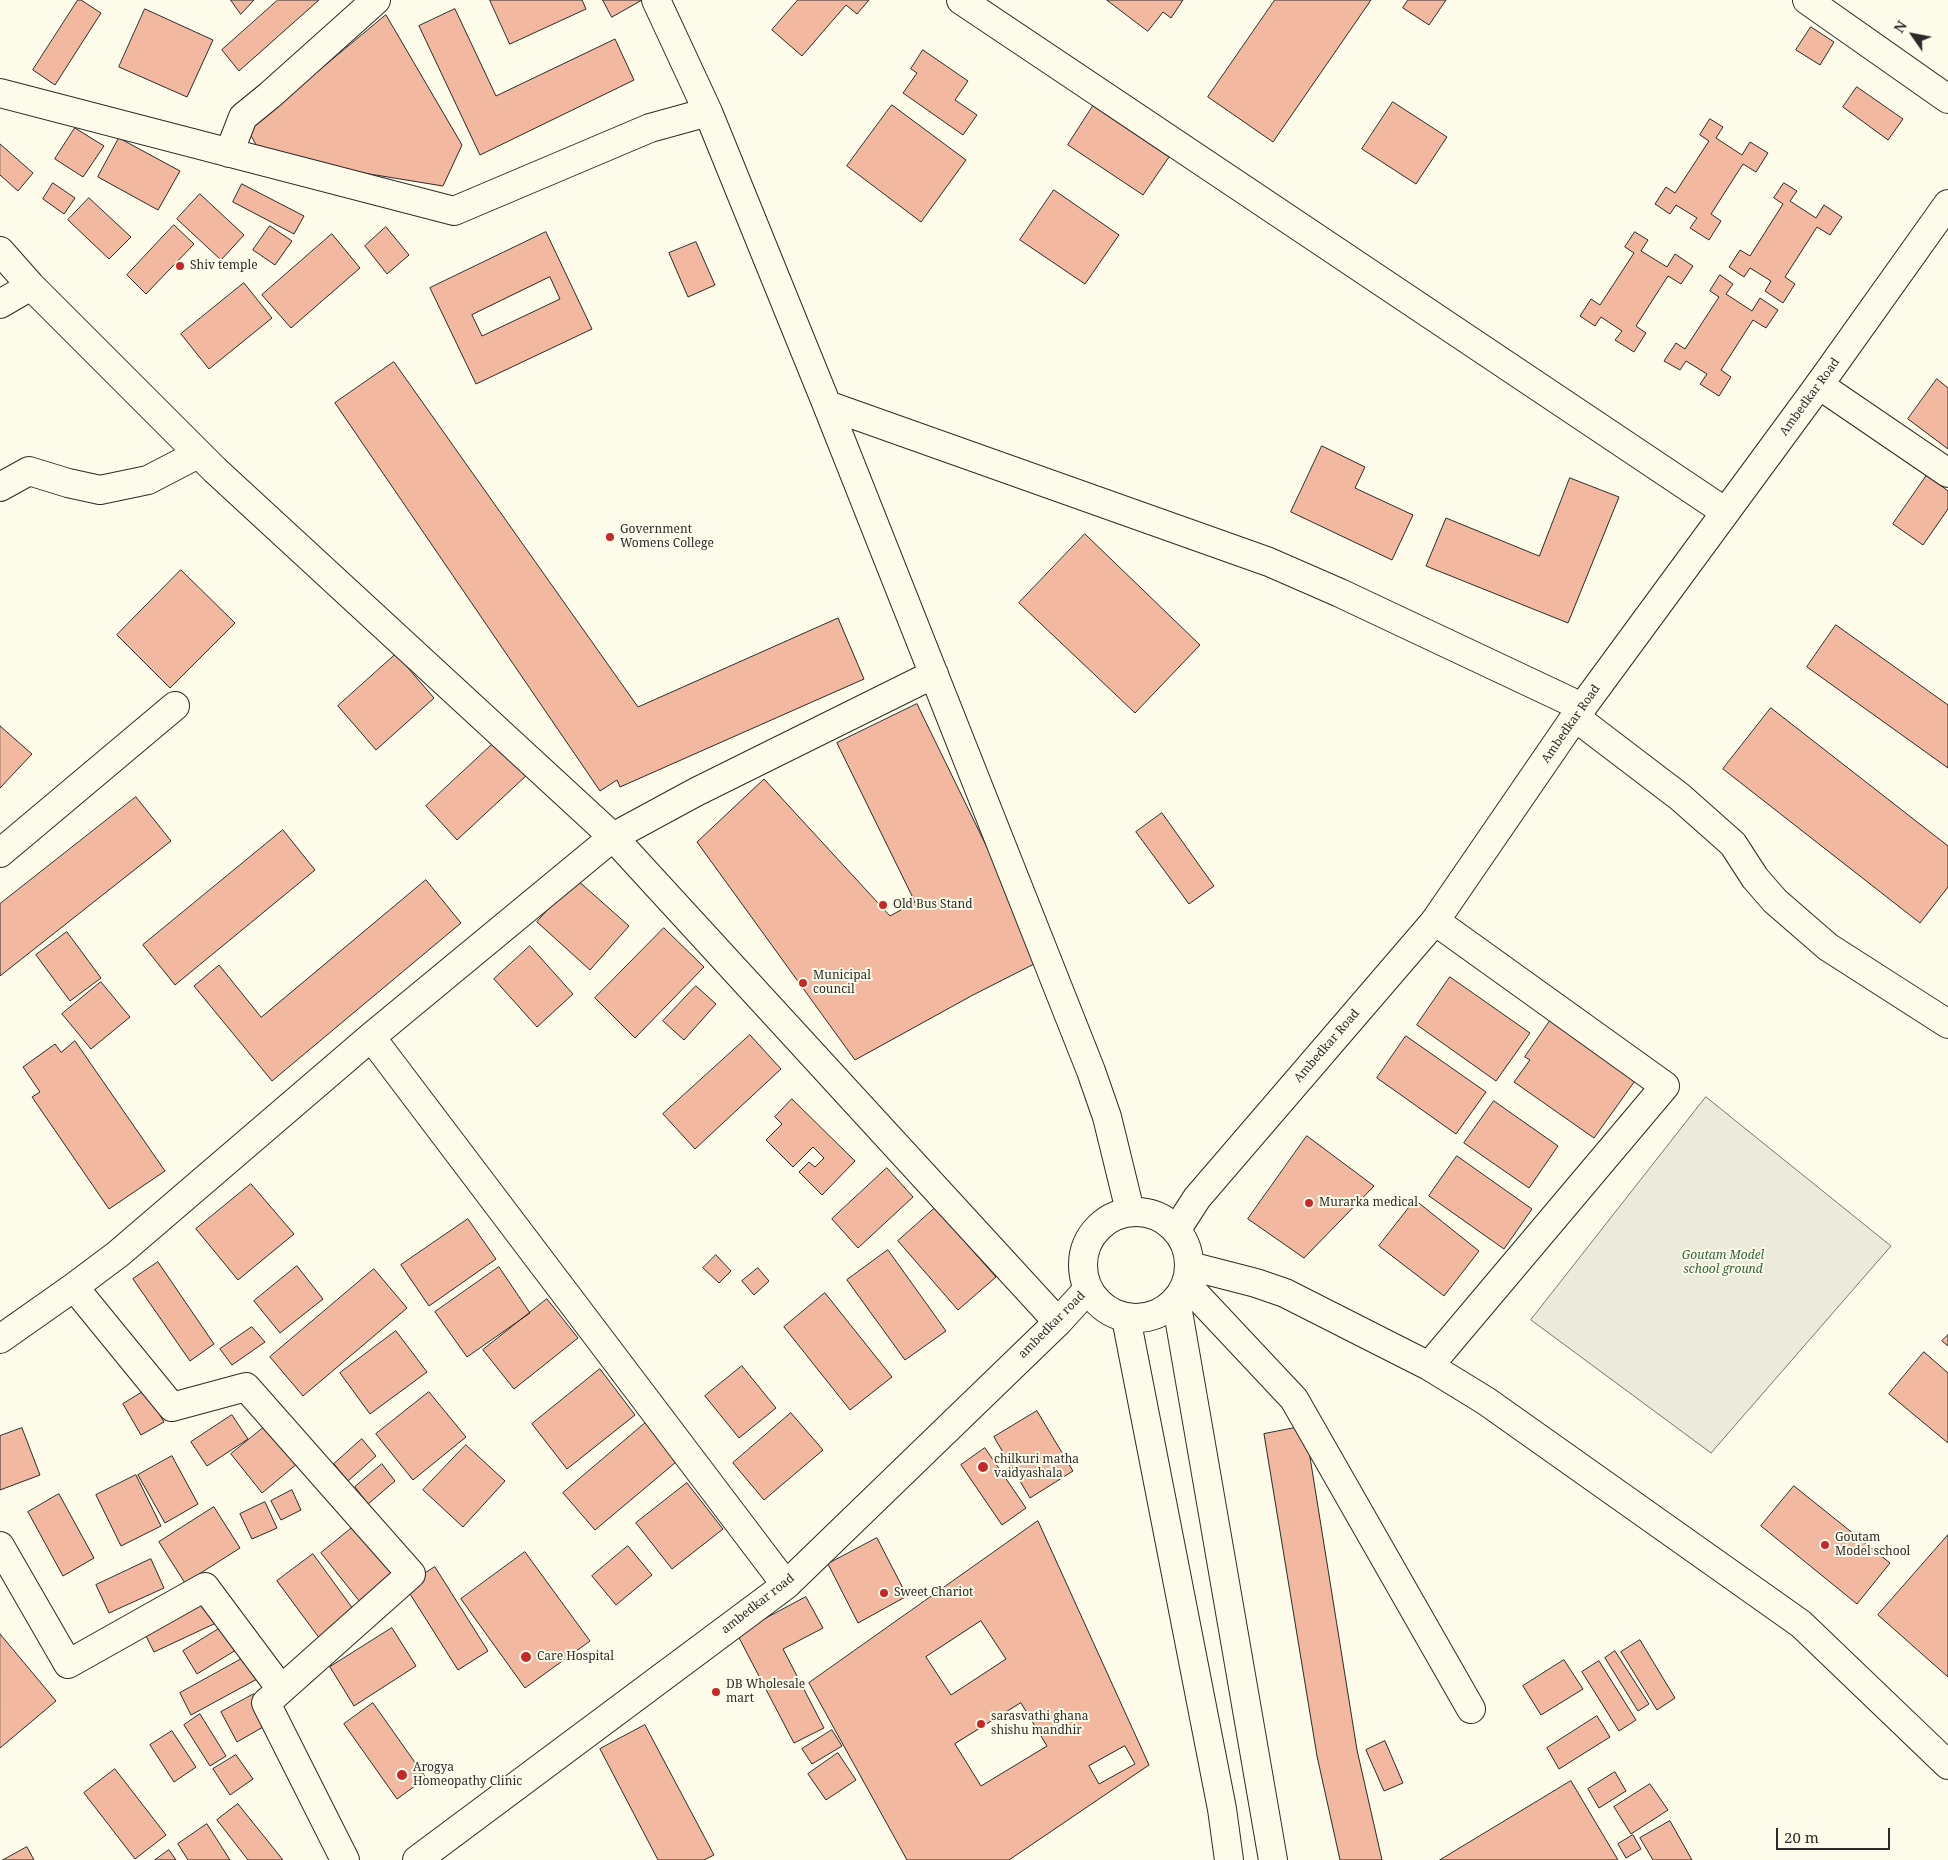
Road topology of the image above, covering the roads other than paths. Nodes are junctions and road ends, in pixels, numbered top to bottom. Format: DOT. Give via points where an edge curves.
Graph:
graph roads {
  1 [pos="376,0"];
  2 [pos="656,0"];
  3 [pos="961,0"];
  4 [pos="1807,0"];
  5 [pos="0,93"];
  6 [pos="1948,99"];
  7 [pos="708,112"];
  8 [pos="229,153"];
  9 [pos="1948,204"];
  10 [pos="0,251"];
  11 [pos="30,286"];
  12 [pos="0,304"];
  13 [pos="1819,384"];
  14 [pos="827,405"];
  15 [pos="198,454"];
  16 [pos="1948,473"];
  17 [pos="0,487"];
  18 [pos="1724,511"];
  19 [pos="934,674"];
  20 [pos="175,706"];
  21 [pos="1579,712"];
  22 [pos="613,837"];
  23 [pos="0,853"];
  24 [pos="1435,921"];
  25 [pos="1948,1024"];
  26 [pos="371,1037"];
  27 [pos="1130,1211"];
  28 [pos="1177,1230"];
  29 [pos="1184,1284"];
  30 [pos="74,1287"];
  31 [pos="1088,1289"];
  32 [pos="1126,1318"];
  33 [pos="1058,1322"];
  34 [pos="1,1338"];
  35 [pos="1429,1366"];
  36 [pos="0,1546"];
  37 [pos="786,1585"];
  38 [pos="281,1689"];
  39 [pos="1471,1709"];
  40 [pos="1948,1765"];
  41 [pos="345,1860"];
  42 [pos="418,1860"];
  43 [pos="1229,1860"];
  44 [pos="1274,1860"];
  1 -- 8 [label="street" via="243,117"];
  2 -- 7 [label="street"];
  3 -- 18 [label="street"];
  4 -- 6 [label="street"];
  5 -- 8 [label="street"];
  7 -- 8 [label="street" via="650,128 454,211"];
  7 -- 14 [label="street"];
  9 -- 13 [label="street, Ambedkar Road"];
  10 -- 11 [label="street"];
  11 -- 12 [label="street"];
  11 -- 15 [label="street"];
  13 -- 16 [label="street"];
  13 -- 18 [label="street, Ambedkar Road"];
  14 -- 19 [label="street"];
  14 -- 21 [label="street" via="1269,562 1340,593"];
  15 -- 17 [label="street" via="148,480 100,490 29,471"];
  15 -- 22 [label="street"];
  18 -- 21 [label="street, Ambedkar Road"];
  19 -- 22 [label="street" via="696,792"];
  19 -- 27 [label="street" via="1092,1071"];
  20 -- 23 [label="street"];
  21 -- 24 [label="street, Ambedkar Road"];
  21 -- 25 [label="street" via="1733,844 1775,901 1828,946"];
  22 -- 26 [label="street"];
  22 -- 33 [label="street"];
  24 -- 28 [label="street, Ambedkar Road" via="1196,1198"];
  24 -- 35 [label="street" via="1665,1086"];
  26 -- 30 [label="street" via="118,1254"];
  26 -- 37 [label="street"];
  27 -- 28 [label="street" via="1148,1212"];
  27 -- 31 [label="street" via="1112,1217 1089,1240 1083,1256"];
  28 -- 29 [label="street" via="1187,1248"];
  29 -- 32 [label="street" via="1162,1312 1144,1318"];
  29 -- 35 [label="street" via="1256,1283 1285,1293"];
  29 -- 39 [label="street" via="1294,1399"];
  29 -- 44 [label="street"];
  30 -- 34 [label="street"];
  30 -- 38 [label="street" via="172,1407 246,1387 411,1574"];
  31 -- 32 [label="street" via="1111,1312"];
  31 -- 33 [label="street, ambedkar road"];
  32 -- 43 [label="street" via="1222,1809"];
  33 -- 37 [label="street, ambedkar road"];
  35 -- 40 [label="street" via="1486,1400 1801,1624"];
  36 -- 38 [label="street" via="68,1664 205,1587"];
  37 -- 42 [label="street, ambedkar road"];
  38 -- 41 [label="street" via="266,1703"];
}
